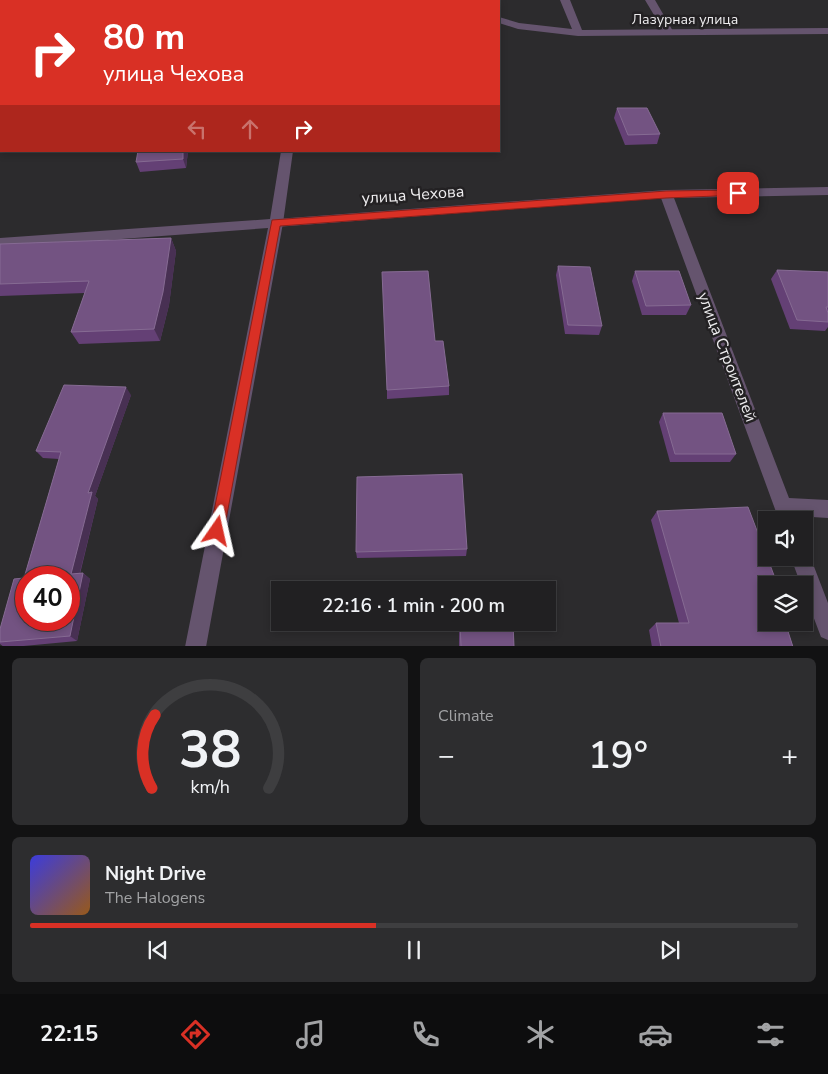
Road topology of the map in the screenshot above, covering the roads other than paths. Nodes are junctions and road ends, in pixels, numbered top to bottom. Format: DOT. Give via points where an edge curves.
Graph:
graph roads {
  1 [pos="565,0"];
  2 [pos="650,0"];
  3 [pos="500,20"];
  4 [pos="828,31"];
  5 [pos="578,33"];
  6 [pos="669,33"];
  7 [pos="287,152"];
  8 [pos="828,191"];
  9 [pos="666,194"];
  10 [pos="276,223"];
  11 [pos="0,243"];
  12 [pos="828,509"];
  13 [pos="784,511"];
  14 [pos="806,511"];
  15 [pos="804,566"];
  16 [pos="828,630"];
  17 [pos="195,646"];
  1 -- 5 [label="street"];
  2 -- 6 [label="street"];
  3 -- 5 [label="street, Лазурная улица" via="518,26"];
  4 -- 6 [label="street, Лазурная улица"];
  5 -- 6 [label="street, Лазурная улица"];
  7 -- 10 [label="street"];
  8 -- 9 [label="street, улица Чехова"];
  9 -- 10 [label="street, улица Чехова"];
  9 -- 13 [label="street, улица Строителей"];
  10 -- 11 [label="street, улица Чехова"];
  10 -- 17 [label="street"];
  12 -- 14 [label="street"];
  15 -- 16 [label="street"];
}
